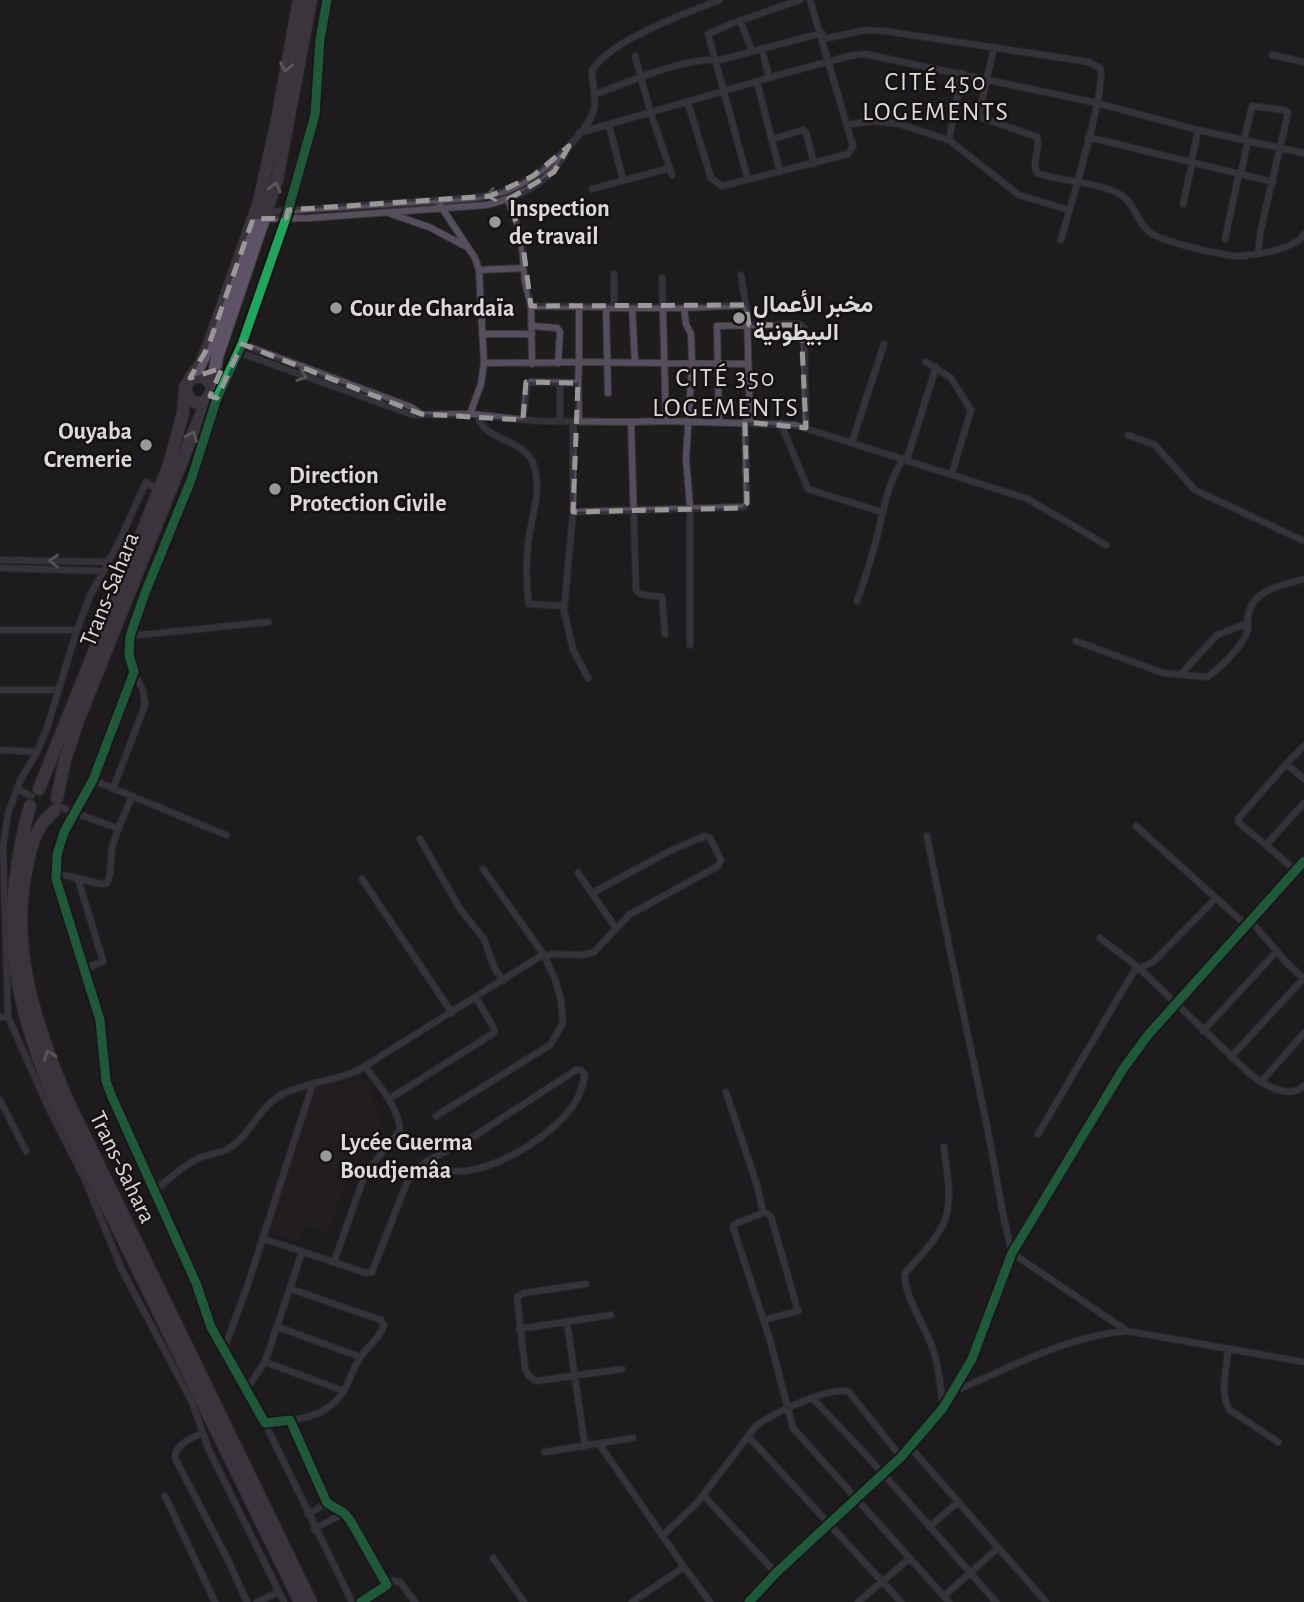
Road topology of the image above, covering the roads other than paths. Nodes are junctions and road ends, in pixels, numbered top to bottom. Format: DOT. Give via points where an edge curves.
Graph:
graph roads {
  1 [pos="299,0"];
  2 [pos="311,0"];
  3 [pos="327,0"];
  4 [pos="719,0"];
  5 [pos="800,0"];
  6 [pos="810,0"];
  7 [pos="740,20"];
  8 [pos="822,36"];
  9 [pos="994,47"];
  10 [pos="762,49"];
  11 [pos="752,51"];
  12 [pos="1272,55"];
  13 [pos="635,56"];
  14 [pos="715,60"];
  15 [pos="829,62"];
  16 [pos="1304,62"];
  17 [pos="962,73"];
  18 [pos="640,78"];
  19 [pos="769,78"];
  20 [pos="986,78"];
  21 [pos="757,82"];
  22 [pos="724,93"];
  23 [pos="594,95"];
  24 [pos="688,103"];
  25 [pos="1097,103"];
  26 [pos="651,114"];
  27 [pos="609,125"];
  28 [pos="848,125"];
  29 [pos="1198,130"];
  30 [pos="579,133"];
  31 [pos="1088,136"];
  32 [pos="773,139"];
  33 [pos="949,140"];
  34 [pos="1246,140"];
  35 [pos="569,146"];
  36 [pos="1280,148"];
  37 [pos="1304,153"];
  38 [pos="814,164"];
  39 [pos="1192,164"];
  40 [pos="780,172"];
  41 [pos="1240,173"];
  42 [pos="624,180"];
  43 [pos="748,180"];
  44 [pos="1273,182"];
  45 [pos="1076,183"];
  46 [pos="592,189"];
  47 [pos="439,200"];
  48 [pos="508,200"];
  49 [pos="1183,204"];
  50 [pos="441,209"];
  51 [pos="1069,210"];
  52 [pos="379,212"];
  53 [pos="287,214"];
  54 [pos="260,215"];
  55 [pos="1304,234"];
  56 [pos="1225,239"];
  57 [pos="1061,240"];
  58 [pos="467,247"];
  59 [pos="1258,253"];
  60 [pos="524,268"];
  61 [pos="479,270"];
  62 [pos="614,274"];
  63 [pos="741,275"];
  64 [pos="662,278"];
  65 [pos="746,305"];
  66 [pos="531,306"];
  67 [pos="579,307"];
  68 [pos="606,307"];
  69 [pos="614,307"];
  70 [pos="632,307"];
  71 [pos="661,307"];
  72 [pos="684,308"];
  73 [pos="747,326"];
  74 [pos="532,330"];
  75 [pos="482,334"];
  76 [pos="242,344"];
  77 [pos="884,344"];
  78 [pos="238,352"];
  79 [pos="281,358"];
  80 [pos="579,362"];
  81 [pos="607,362"];
  82 [pos="635,362"];
  83 [pos="664,362"];
  84 [pos="926,362"];
  85 [pos="484,363"];
  86 [pos="558,363"];
  87 [pos="692,363"];
  88 [pos="718,364"];
  89 [pos="532,365"];
  90 [pos="748,365"];
  91 [pos="277,366"];
  92 [pos="936,367"];
  93 [pos="578,383"];
  94 [pos="188,384"];
  95 [pos="559,384"];
  96 [pos="344,387"];
  97 [pos="608,393"];
  98 [pos="212,396"];
  99 [pos="369,396"];
  100 [pos="393,400"];
  101 [pos="390,408"];
  102 [pos="421,414"];
  103 [pos="470,414"];
  104 [pos="478,415"];
  105 [pos="523,420"];
  106 [pos="560,421"];
  107 [pos="576,421"];
  108 [pos="666,421"];
  109 [pos="631,422"];
  110 [pos="688,422"];
  111 [pos="719,422"];
  112 [pos="747,422"];
  113 [pos="782,424"];
  114 [pos="806,428"];
  115 [pos="1128,435"];
  116 [pos="852,442"];
  117 [pos="906,459"];
  118 [pos="952,473"];
  119 [pos="159,491"];
  120 [pos="690,507"];
  121 [pos="634,511"];
  122 [pos="573,512"];
  123 [pos="882,512"];
  124 [pos="1304,541"];
  125 [pos="1105,545"];
  126 [pos="0,560"];
  127 [pos="109,562"];
  128 [pos="19,564"];
  129 [pos="0,568"];
  130 [pos="103,571"];
  131 [pos="1304,579"];
  132 [pos="857,601"];
  133 [pos="564,606"];
  134 [pos="268,622"];
  135 [pos="1248,623"];
  136 [pos="0,630"];
  137 [pos="77,630"];
  138 [pos="665,634"];
  139 [pos="130,636"];
  140 [pos="1076,641"];
  141 [pos="690,645"];
  142 [pos="134,672"];
  143 [pos="1180,675"];
  144 [pos="588,678"];
  145 [pos="0,690"];
  146 [pos="58,691"];
  147 [pos="1304,746"];
  148 [pos="0,750"];
  149 [pos="37,752"];
  150 [pos="1286,764"];
  151 [pos="1304,779"];
  152 [pos="93,780"];
  153 [pos="17,789"];
  154 [pos="113,789"];
  155 [pos="33,797"];
  156 [pos="132,797"];
  157 [pos="1304,803"];
  158 [pos="56,805"];
  159 [pos="75,813"];
  160 [pos="1136,826"];
  161 [pos="119,829"];
  162 [pos="226,835"];
  163 [pos="927,836"];
  164 [pos="421,839"];
  165 [pos="1266,845"];
  166 [pos="1304,861"];
  167 [pos="2,867"];
  168 [pos="482,869"];
  169 [pos="1295,870"];
  170 [pos="55,873"];
  171 [pos="578,873"];
  172 [pos="78,879"];
  173 [pos="362,879"];
  174 [pos="592,893"];
  175 [pos="1216,898"];
  176 [pos="1248,923"];
  177 [pos="615,928"];
  178 [pos="1100,938"];
  179 [pos="1277,951"];
  180 [pos="544,955"];
  181 [pos="1139,968"];
  182 [pos="85,969"];
  183 [pos="1304,979"];
  184 [pos="503,981"];
  185 [pos="476,998"];
  186 [pos="1175,1005"];
  187 [pos="452,1013"];
  188 [pos="0,1017"];
  189 [pos="8,1017"];
  190 [pos="1203,1031"];
  191 [pos="1304,1033"];
  192 [pos="1231,1057"];
  193 [pos="365,1067"];
  194 [pos="1261,1082"];
  195 [pos="313,1083"];
  196 [pos="1304,1086"];
  197 [pos="726,1092"];
  198 [pos="388,1098"];
  199 [pos="0,1100"];
  200 [pos="436,1116"];
  201 [pos="1038,1134"];
  202 [pos="944,1147"];
  203 [pos="26,1151"];
  204 [pos="428,1162"];
  205 [pos="154,1191"];
  206 [pos="763,1212"];
  207 [pos="262,1238"];
  208 [pos="302,1252"];
  209 [pos="1013,1253"];
  210 [pos="334,1262"];
  211 [pos="586,1284"];
  212 [pos="291,1289"];
  213 [pos="611,1315"];
  214 [pos="764,1320"];
  215 [pos="567,1322"];
  216 [pos="278,1327"];
  217 [pos="519,1329"];
  218 [pos="1127,1331"];
  219 [pos="1228,1349"];
  220 [pos="223,1352"];
  221 [pos="360,1357"];
  222 [pos="265,1362"];
  223 [pos="1304,1362"];
  224 [pos="622,1369"];
  225 [pos="575,1377"];
  226 [pos="246,1390"];
  227 [pos="344,1391"];
  228 [pos="954,1391"];
  229 [pos="813,1398"];
  230 [pos="787,1408"];
  231 [pos="943,1408"];
  232 [pos="290,1420"];
  233 [pos="265,1423"];
  234 [pos="202,1433"];
  235 [pos="748,1436"];
  236 [pos="633,1438"];
  237 [pos="1278,1443"];
  238 [pos="600,1445"];
  239 [pos="585,1447"];
  240 [pos="909,1447"];
  241 [pos="545,1452"];
  242 [pos="901,1457"];
  243 [pos="884,1472"];
  244 [pos="703,1495"];
  245 [pos="164,1496"];
  246 [pos="857,1499"];
  247 [pos="327,1503"];
  248 [pos="957,1503"];
  249 [pos="344,1513"];
  250 [pos="308,1514"];
  251 [pos="828,1523"];
  252 [pos="929,1527"];
  253 [pos="314,1529"];
  254 [pos="662,1536"];
  255 [pos="998,1548"];
  256 [pos="493,1558"];
  257 [pos="910,1558"];
  258 [pos="684,1567"];
  259 [pos="776,1573"];
  260 [pos="971,1573"];
  261 [pos="882,1582"];
  262 [pos="387,1585"];
  263 [pos="279,1592"];
  264 [pos="944,1596"];
  265 [pos="215,1602"];
  266 [pos="247,1602"];
  267 [pos="257,1602"];
  268 [pos="284,1602"];
  269 [pos="300,1602"];
  270 [pos="312,1602"];
  271 [pos="352,1602"];
  272 [pos="361,1602"];
  273 [pos="415,1602"];
  274 [pos="524,1602"];
  275 [pos="632,1602"];
  276 [pos="710,1602"];
  277 [pos="749,1602"];
  278 [pos="858,1602"];
  279 [pos="901,1602"];
  280 [pos="950,1602"];
  281 [pos="996,1602"];
  282 [pos="1046,1602"];
  1 -- 54 [label="highway, Trans-Sahara, one-way"];
  54 -- 2 [label="highway, Trans-Sahara, one-way" via="284,151"];
  3 -- 53 [label="street" via="315,115"];
  4 -- 23 [label="street" via="603,56 592,71"];
  5 -- 7 [label="street"];
  6 -- 8 [label="street"];
  7 -- 11 [label="street"];
  7 -- 14 [label="street" via="708,34"];
  8 -- 9 [label="street" via="873,30"];
  8 -- 10 [label="street"];
  8 -- 15 [label="street"];
  9 -- 20 [label="street"];
  9 -- 25 [label="street" via="1096,64 1102,70"];
  10 -- 11 [label="street"];
  10 -- 19 [label="street"];
  11 -- 14 [label="street"];
  12 -- 16 [label="street"];
  13 -- 18 [label="street"];
  14 -- 18 [label="street"];
  14 -- 22 [label="street"];
  15 -- 17 [label="street" via="858,54 876,55"];
  15 -- 19 [label="street"];
  15 -- 28 [label="street"];
  17 -- 20 [label="street"];
  17 -- 33 [label="street"];
  18 -- 23 [label="street"];
  18 -- 26 [label="street"];
  19 -- 21 [label="street"];
  20 -- 25 [label="street"];
  20 -- 45 [label="street" via="981,117 1034,134 1039,141 1035,171"];
  21 -- 22 [label="street"];
  21 -- 32 [label="street"];
  22 -- 24 [label="street"];
  22 -- 43 [label="street"];
  23 -- 30 [label="street" via="593,112"];
  24 -- 26 [label="street"];
  24 -- 43 [label="street" via="715,182 726,186"];
  25 -- 29 [label="street"];
  25 -- 31 [label="street"];
  26 -- 27 [label="street"];
  26 -- 42 [label="street" via="671,172"];
  27 -- 30 [label="street"];
  27 -- 42 [label="street"];
  28 -- 33 [label="street" via="873,121 899,124"];
  28 -- 38 [label="street" via="850,152"];
  29 -- 34 [label="street"];
  29 -- 39 [label="street"];
  30 -- 35 [label="street"];
  31 -- 39 [label="street"];
  31 -- 45 [label="street"];
  32 -- 38 [label="street" via="803,130"];
  32 -- 40 [label="street"];
  33 -- 51 [label="street" via="1019,195"];
  34 -- 36 [label="street"];
  34 -- 36 [label="street" via="1252,106 1284,110 1289,115"];
  34 -- 41 [label="street"];
  35 -- 47 [label="street, one-way" via="533,176 503,192"];
  35 -- 48 [label="street" via="554,172"];
  36 -- 37 [label="street"];
  36 -- 44 [label="street"];
  38 -- 40 [label="street"];
  39 -- 41 [label="street"];
  39 -- 49 [label="street"];
  40 -- 43 [label="street"];
  41 -- 44 [label="street"];
  41 -- 56 [label="street"];
  42 -- 46 [label="street"];
  44 -- 59 [label="street"];
  45 -- 51 [label="street"];
  45 -- 59 [label="street" via="1122,195 1155,236 1214,253"];
  47 -- 50 [label="street"];
  47 -- 53 [label="street"];
  48 -- 50 [label="street"];
  48 -- 60 [label="street" via="521,234"];
  50 -- 52 [label="street"];
  50 -- 58 [label="street"];
  51 -- 57 [label="street"];
  52 -- 53 [label="street"];
  52 -- 58 [label="street" via="429,227"];
  53 -- 54 [label="street"];
  53 -- 76 [label="street"];
  54 -- 94 [label="highway, Trans-Sahara" via="208,347"];
  54 -- 98 [label="highway, Trans-Sahara" via="217,357"];
  55 -- 59 [label="street" via="1294,245"];
  58 -- 61 [label="street"];
  60 -- 61 [label="street"];
  60 -- 66 [label="street"];
  61 -- 75 [label="street"];
  62 -- 69 [label="street"];
  63 -- 65 [label="street"];
  64 -- 71 [label="street"];
  65 -- 72 [label="street"];
  65 -- 73 [label="street"];
  66 -- 67 [label="street"];
  66 -- 74 [label="street"];
  67 -- 68 [label="street"];
  67 -- 80 [label="street"];
  68 -- 69 [label="street"];
  68 -- 81 [label="street"];
  69 -- 70 [label="street"];
  70 -- 71 [label="street"];
  70 -- 82 [label="street"];
  71 -- 72 [label="street"];
  71 -- 83 [label="street"];
  72 -- 87 [label="street"];
  73 -- 88 [label="street" via="716,326"];
  73 -- 90 [label="street"];
  73 -- 114 [label="street" via="803,326"];
  74 -- 75 [label="street"];
  74 -- 86 [label="street" via="557,328"];
  74 -- 89 [label="street"];
  75 -- 85 [label="street"];
  76 -- 78 [label="street"];
  76 -- 79 [label="street"];
  77 -- 116 [label="street"];
  78 -- 91 [label="street"];
  78 -- 98 [label="street"];
  79 -- 91 [label="street"];
  79 -- 96 [label="street"];
  80 -- 81 [label="street"];
  80 -- 86 [label="street"];
  80 -- 93 [label="street"];
  81 -- 82 [label="street"];
  81 -- 97 [label="street"];
  82 -- 83 [label="street"];
  83 -- 87 [label="street"];
  83 -- 108 [label="street"];
  84 -- 92 [label="street"];
  85 -- 89 [label="street"];
  85 -- 103 [label="street"];
  86 -- 89 [label="street"];
  87 -- 88 [label="street"];
  87 -- 110 [label="street"];
  88 -- 90 [label="street"];
  88 -- 111 [label="street"];
  90 -- 112 [label="street"];
  91 -- 96 [label="street, one-way"];
  92 -- 117 [label="street"];
  92 -- 118 [label="street" via="951,379 971,410"];
  93 -- 95 [label="street"];
  93 -- 107 [label="street"];
  94 -- 98 [label="highway" via="201,376 208,379"];
  94 -- 98 [label="highway" via="189,399 196,403"];
  94 -- 119 [label="highway, Trans-Sahara" via="179,433"];
  95 -- 105 [label="street" via="527,384"];
  95 -- 106 [label="street"];
  96 -- 99 [label="street"];
  98 -- 139 [label="street" via="191,480"];
  158 -- 98 [label="highway, Trans-Sahara, one-way" via="78,721"];
  99 -- 100 [label="street"];
  99 -- 101 [label="street"];
  100 -- 101 [label="street"];
  100 -- 102 [label="street"];
  101 -- 102 [label="street"];
  102 -- 103 [label="street"];
  103 -- 104 [label="street"];
  104 -- 105 [label="street"];
  104 -- 133 [label="street" via="486,430 528,454 535,468 536,504 528,543 529,604"];
  105 -- 106 [label="street"];
  106 -- 107 [label="street"];
  107 -- 109 [label="street"];
  107 -- 122 [label="street"];
  108 -- 109 [label="street"];
  108 -- 110 [label="street"];
  109 -- 121 [label="street"];
  110 -- 111 [label="street"];
  110 -- 120 [label="street"];
  111 -- 112 [label="street"];
  112 -- 113 [label="street"];
  112 -- 120 [label="street" via="747,504 742,508"];
  113 -- 114 [label="street"];
  113 -- 123 [label="street" via="807,488"];
  114 -- 116 [label="street"];
  115 -- 124 [label="street" via="1155,445 1195,490"];
  116 -- 117 [label="street"];
  117 -- 118 [label="street"];
  117 -- 123 [label="street" via="898,468"];
  118 -- 125 [label="street" via="1028,499"];
  119 -- 127 [label="street" via="146,482"];
  119 -- 155 [label="highway, Trans-Sahara"];
  120 -- 121 [label="street"];
  120 -- 141 [label="street"];
  121 -- 122 [label="street"];
  121 -- 138 [label="street" via="636,590 662,597"];
  122 -- 133 [label="street"];
  123 -- 132 [label="street"];
  126 -- 128 [label="street"];
  127 -- 128 [label="street, one-way"];
  127 -- 130 [label="street"];
  128 -- 129 [label="street"];
  128 -- 130 [label="street"];
  130 -- 137 [label="street"];
  131 -- 135 [label="street" via="1264,591 1251,607"];
  133 -- 144 [label="street" via="569,637"];
  134 -- 139 [label="street"];
  135 -- 143 [label="street" via="1217,635"];
  135 -- 143 [label="street" via="1242,642 1210,676"];
  136 -- 137 [label="street"];
  137 -- 146 [label="street"];
  139 -- 142 [label="street"];
  140 -- 143 [label="street"];
  142 -- 152 [label="street"];
  142 -- 154 [label="street" via="145,705"];
  145 -- 146 [label="street"];
  146 -- 149 [label="street"];
  147 -- 150 [label="street"];
  148 -- 149 [label="street"];
  149 -- 153 [label="street"];
  150 -- 151 [label="street"];
  150 -- 165 [label="street" via="1238,819"];
  152 -- 154 [label="street"];
  152 -- 159 [label="street"];
  153 -- 155 [label="street"];
  153 -- 167 [label="street" via="8,813"];
  154 -- 156 [label="street"];
  155 -- 158 [label="highway" via="51,791"];
  155 -- 158 [label="highway" via="38,816 47,816"];
  155 -- 269 [label="highway, Trans-Sahara" via="19,843 11,919 18,993 37,1058"];
  156 -- 161 [label="street"];
  156 -- 162 [label="street"];
  157 -- 165 [label="street"];
  158 -- 159 [label="street"];
  270 -- 158 [label="highway, Trans-Sahara, one-way" via="66,1097 40,1031 27,983 22,902 31,850"];
  159 -- 161 [label="street"];
  159 -- 170 [label="street" via="64,832"];
  160 -- 175 [label="street"];
  161 -- 172 [label="street" via="107,883"];
  163 -- 209 [label="street"];
  164 -- 184 [label="street" via="460,909 484,939"];
  165 -- 169 [label="street"];
  166 -- 169 [label="street"];
  167 -- 189 [label="street"];
  168 -- 180 [label="street"];
  169 -- 176 [label="street"];
  170 -- 172 [label="street"];
  170 -- 182 [label="street"];
  171 -- 174 [label="street"];
  172 -- 182 [label="street" via="103,961"];
  173 -- 187 [label="street"];
  174 -- 177 [label="street"];
  174 -- 177 [label="street" via="672,850 710,838 721,860 718,866 629,915"];
  175 -- 176 [label="street"];
  175 -- 181 [label="street" via="1153,962"];
  176 -- 179 [label="street"];
  176 -- 186 [label="street"];
  177 -- 180 [label="street" via="588,955"];
  178 -- 181 [label="street"];
  179 -- 183 [label="street"];
  179 -- 190 [label="street"];
  180 -- 184 [label="street"];
  180 -- 200 [label="street" via="561,1000 563,1023 557,1035 550,1045"];
  181 -- 186 [label="street"];
  181 -- 201 [label="street" via="1109,1010"];
  182 -- 205 [label="street" via="103,1034 106,1081"];
  183 -- 192 [label="street"];
  184 -- 185 [label="street"];
  185 -- 187 [label="street"];
  185 -- 198 [label="street" via="494,1033"];
  186 -- 190 [label="street"];
  186 -- 209 [label="street" via="1124,1069"];
  187 -- 193 [label="street"];
  188 -- 189 [label="street"];
  189 -- 234 [label="street" via="122,1270 192,1402"];
  190 -- 192 [label="street"];
  191 -- 194 [label="street"];
  192 -- 194 [label="street"];
  193 -- 195 [label="street"];
  193 -- 198 [label="street"];
  194 -- 196 [label="street" via="1288,1093"];
  195 -- 205 [label="street" via="271,1100 228,1149 199,1157"];
  195 -- 207 [label="street"];
  197 -- 206 [label="street"];
  198 -- 210 [label="street" via="399,1133 365,1174"];
  199 -- 203 [label="street"];
  202 -- 231 [label="street" via="945,1219 904,1280 934,1351"];
  204 -- 204 [label="street" via="451,1171 496,1164 562,1120 580,1094 584,1075 576,1070"];
  204 -- 210 [label="street" via="407,1182 375,1269 366,1273"];
  205 -- 220 [label="street"];
  206 -- 214 [label="street" via="733,1227"];
  206 -- 214 [label="street" via="771,1217 798,1311"];
  207 -- 208 [label="street"];
  207 -- 220 [label="street"];
  208 -- 210 [label="street"];
  208 -- 212 [label="street"];
  209 -- 218 [label="street"];
  209 -- 228 [label="street" via="972,1359"];
  211 -- 217 [label="street" via="519,1295"];
  212 -- 216 [label="street"];
  212 -- 221 [label="street" via="381,1320 382,1333"];
  213 -- 215 [label="street"];
  214 -- 230 [label="street"];
  215 -- 217 [label="street"];
  215 -- 225 [label="street"];
  216 -- 221 [label="street"];
  216 -- 222 [label="street"];
  217 -- 225 [label="street" via="525,1368 533,1380"];
  218 -- 219 [label="street"];
  218 -- 228 [label="street" via="1067,1343"];
  219 -- 223 [label="street"];
  219 -- 237 [label="street" via="1226,1405"];
  220 -- 226 [label="street"];
  221 -- 227 [label="street"];
  222 -- 226 [label="street"];
  222 -- 227 [label="street"];
  224 -- 225 [label="street"];
  225 -- 239 [label="street"];
  226 -- 233 [label="street"];
  227 -- 232 [label="street" via="318,1413"];
  228 -- 231 [label="street"];
  229 -- 230 [label="street"];
  229 -- 242 [label="street" via="849,1392"];
  229 -- 243 [label="street"];
  230 -- 235 [label="street"];
  230 -- 246 [label="street" via="793,1428"];
  231 -- 240 [label="street"];
  232 -- 233 [label="street"];
  232 -- 247 [label="street"];
  233 -- 250 [label="street"];
  234 -- 263 [label="street"];
  234 -- 266 [label="street" via="180,1445 175,1458"];
  235 -- 244 [label="street"];
  235 -- 251 [label="street"];
  236 -- 238 [label="street"];
  238 -- 239 [label="street"];
  238 -- 254 [label="street"];
  239 -- 241 [label="street"];
  240 -- 242 [label="street"];
  240 -- 248 [label="street"];
  242 -- 243 [label="street"];
  243 -- 246 [label="street"];
  243 -- 252 [label="street"];
  244 -- 254 [label="street"];
  244 -- 259 [label="street"];
  245 -- 265 [label="street"];
  246 -- 251 [label="street"];
  246 -- 257 [label="street"];
  247 -- 249 [label="street"];
  247 -- 250 [label="street"];
  248 -- 252 [label="street"];
  248 -- 255 [label="street"];
  249 -- 253 [label="street"];
  249 -- 262 [label="street"];
  250 -- 253 [label="street"];
  251 -- 259 [label="street"];
  251 -- 261 [label="street"];
  252 -- 260 [label="street"];
  253 -- 271 [label="street"];
  254 -- 258 [label="street"];
  255 -- 260 [label="street"];
  255 -- 282 [label="street"];
  256 -- 274 [label="street"];
  257 -- 261 [label="street"];
  257 -- 264 [label="street"];
  258 -- 275 [label="street"];
  258 -- 276 [label="street"];
  259 -- 277 [label="street"];
  260 -- 264 [label="street"];
  260 -- 281 [label="street"];
  261 -- 278 [label="street"];
  261 -- 279 [label="street"];
  262 -- 272 [label="street"];
  262 -- 273 [label="street" via="400,1582"];
  263 -- 267 [label="street"];
  263 -- 268 [label="street"];
  264 -- 280 [label="street"];
}
